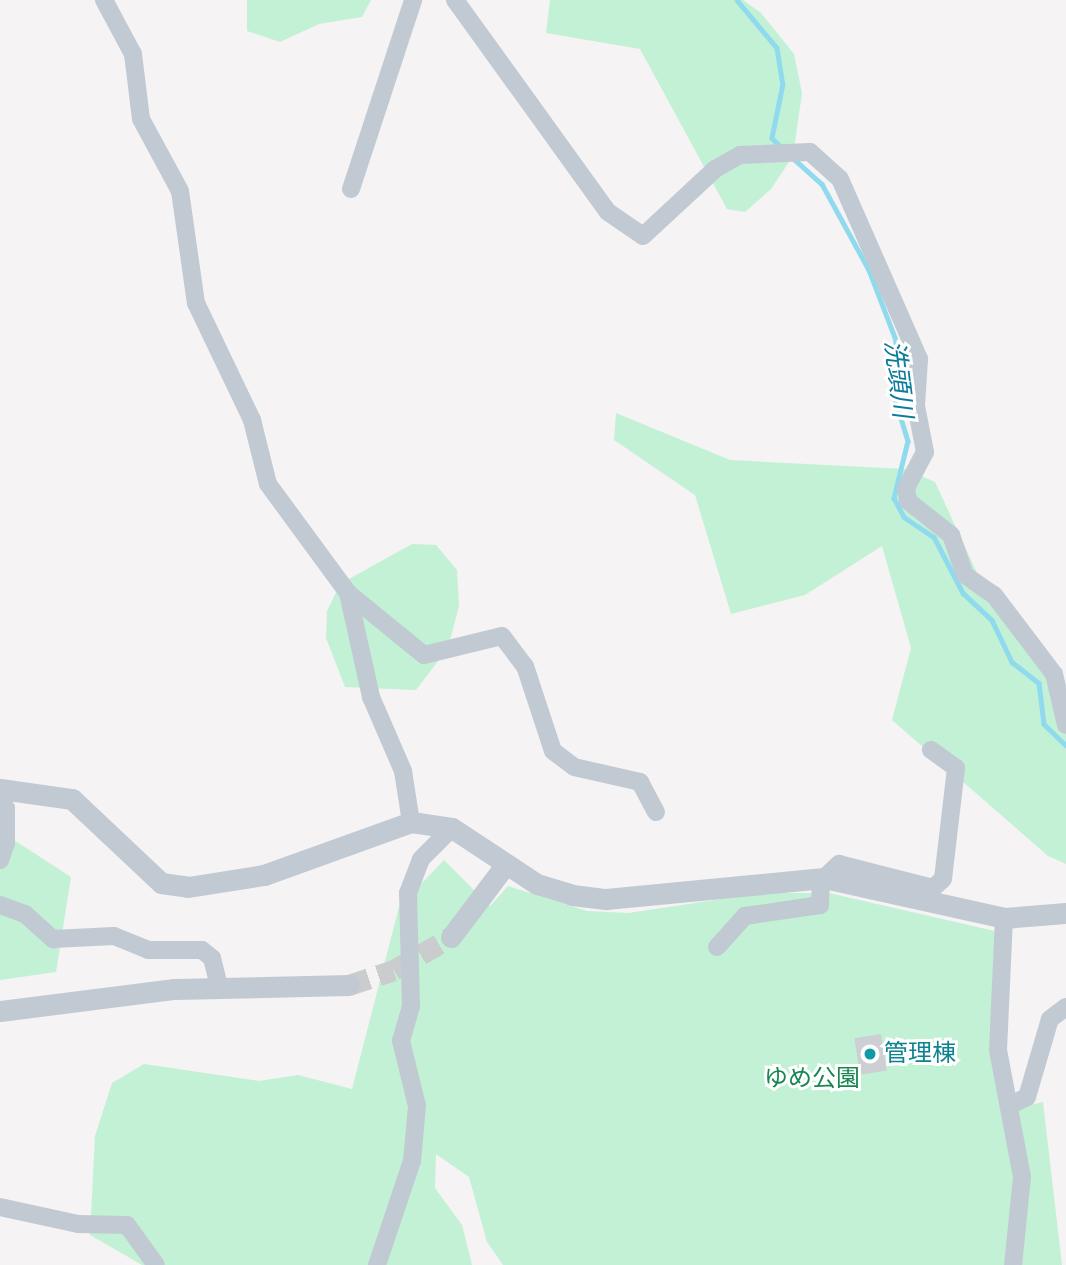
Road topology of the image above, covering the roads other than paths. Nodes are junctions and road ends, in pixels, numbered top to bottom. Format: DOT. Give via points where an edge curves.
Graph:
graph roads {
  1 [pos="104,0"];
  2 [pos="414,0"];
  3 [pos="455,0"];
  4 [pos="351,189"];
  5 [pos="348,593"];
  6 [pos="1066,725"];
  7 [pos="931,750"];
  8 [pos="0,789"];
  9 [pos="0,807"];
  10 [pos="656,812"];
  11 [pos="411,822"];
  12 [pos="452,828"];
  13 [pos="0,860"];
  14 [pos="506,864"];
  15 [pos="822,878"];
  16 [pos="0,905"];
  17 [pos="1061,915"];
  18 [pos="1004,918"];
  19 [pos="451,937"];
  20 [pos="716,947"];
  21 [pos="349,985"];
  22 [pos="219,987"];
  23 [pos="1066,1007"];
  24 [pos="0,1011"];
  25 [pos="1009,1106"];
  26 [pos="0,1207"];
  27 [pos="156,1265"];
  28 [pos="377,1265"];
  29 [pos="1013,1265"];
  1 -- 5 [label="street" via="133,54 141,119 180,191 196,303 252,420 268,484"];
  2 -- 4 [label="street"];
  3 -- 6 [label="street" via="608,212 643,236 715,169 740,155 810,152 840,179 919,359 916,406 925,452 906,488 908,501 951,535 965,575 994,595 1054,674"];
  5 -- 10 [label="street" via="424,655 502,636 525,666 553,751 574,767 640,782"];
  5 -- 11 [label="street" via="370,698 403,771"];
  7 -- 15 [label="street" via="956,768 943,879 933,888 839,864"];
  8 -- 11 [label="street" via="72,799 161,883 188,887 264,875"];
  9 -- 13 [label="street" via="6,808 6,844"];
  11 -- 12 [label="street"];
  12 -- 14 [label="street"];
  12 -- 28 [label="street" via="421,859 408,893 411,1007 401,1041 417,1106 412,1161"];
  14 -- 15 [label="street" via="537,884 606,899"];
  14 -- 19 [label="street"];
  15 -- 18 [label="street"];
  15 -- 20 [label="street" via="820,905 745,916"];
  16 -- 22 [label="street" via="25,914 52,939 114,936 148,950 202,950 212,958"];
  17 -- 18 [label="street"];
  18 -- 25 [label="street" via="998,1050"];
  21 -- 22 [label="street"];
  22 -- 24 [label="street" via="71,998"];
  23 -- 25 [label="street" via="1050,1019 1027,1097"];
  25 -- 29 [label="street" via="1021,1177"];
  26 -- 27 [label="street" via="78,1224 127,1225"];
}
